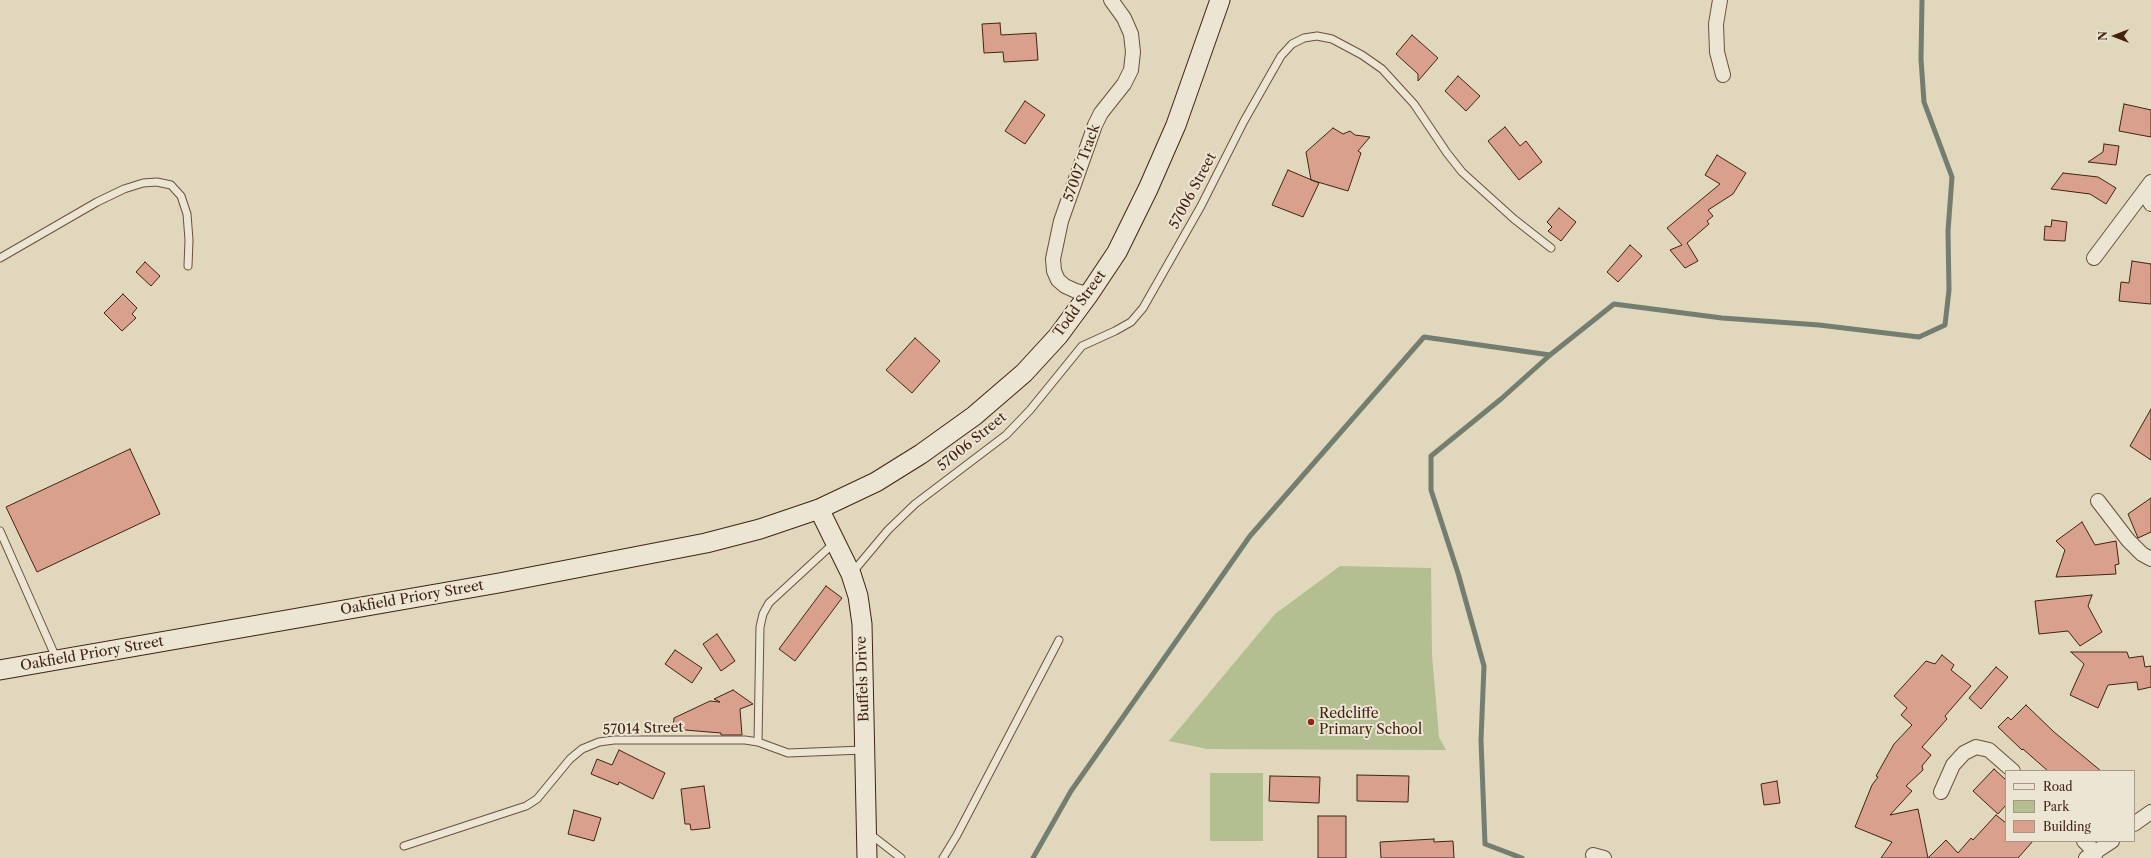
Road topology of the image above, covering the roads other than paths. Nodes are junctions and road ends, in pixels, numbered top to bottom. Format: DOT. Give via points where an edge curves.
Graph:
graph roads {
  1 [pos="1111,0"];
  2 [pos="1220,0"];
  3 [pos="1720,0"];
  4 [pos="1723,75"];
  5 [pos="2147,187"];
  6 [pos="2151,204"];
  7 [pos="1552,248"];
  8 [pos="0,258"];
  9 [pos="2094,258"];
  10 [pos="188,266"];
  11 [pos="1089,294"];
  12 [pos="2098,501"];
  13 [pos="819,509"];
  14 [pos="0,531"];
  15 [pos="835,542"];
  16 [pos="2151,559"];
  17 [pos="852,574"];
  18 [pos="1059,640"];
  19 [pos="58,660"];
  20 [pos="0,670"];
  21 [pos="758,742"];
  22 [pos="865,750"];
  23 [pos="2012,770"];
  24 [pos="1941,792"];
  25 [pos="2151,812"];
  26 [pos="2135,823"];
  27 [pos="866,831"];
  28 [pos="2084,842"];
  29 [pos="2110,842"];
  30 [pos="404,846"];
  31 [pos="2091,855"];
  32 [pos="867,858"];
  33 [pos="901,858"];
  34 [pos="943,858"];
  1 -- 11 [label="street, 57007 Track" via="1124,18 1131,34 1131,70 1095,125 1061,221 1053,259 1058,280 1076,291"];
  2 -- 11 [label="street, Todd Street" via="1176,125 1148,189 1117,252"];
  3 -- 4 [label="street" via="1716,24 1717,52"];
  5 -- 6 [label="street"];
  5 -- 9 [label="street"];
  7 -- 17 [label="lane, 57006 Street" via="1514,220 1462,172 1414,104 1382,70 1362,55 1332,39 1317,36 1304,38 1292,44 1281,56 1244,121 1202,206 1143,308 1126,325 1082,346 1030,410 1006,435 915,504 888,530"];
  8 -- 10 [label="lane" via="124,189 143,183 158,182 171,185 181,196 187,220"];
  11 -- 13 [label="street, Todd Street" via="1058,336 1024,373 974,416 876,482"];
  12 -- 16 [label="street" via="2128,540"];
  13 -- 15 [label="street, Buffels Drive"];
  13 -- 19 [label="street, Oakfield Priory Street" via="760,530 706,542 499,583"];
  14 -- 19 [label="lane"];
  15 -- 17 [label="street, Buffels Drive"];
  15 -- 21 [label="lane" via="769,603 763,614 760,627"];
  17 -- 22 [label="street, Buffels Drive" via="862,624"];
  18 -- 34 [label="lane"];
  19 -- 20 [label="street, Oakfield Priory Street"];
  21 -- 22 [label="lane, 57014 Street" via="788,753"];
  21 -- 30 [label="lane, 57014 Street" via="599,742 582,749 570,759 537,799 526,806"];
  22 -- 27 [label="street, Buffels Drive"];
  23 -- 24 [label="street" via="1989,750 1976,747 1953,765"];
  25 -- 26 [label="street"];
  27 -- 32 [label="street, Buffels Drive"];
  27 -- 33 [label="lane"];
  28 -- 31 [label="street"];
  29 -- 31 [label="street"];
}
